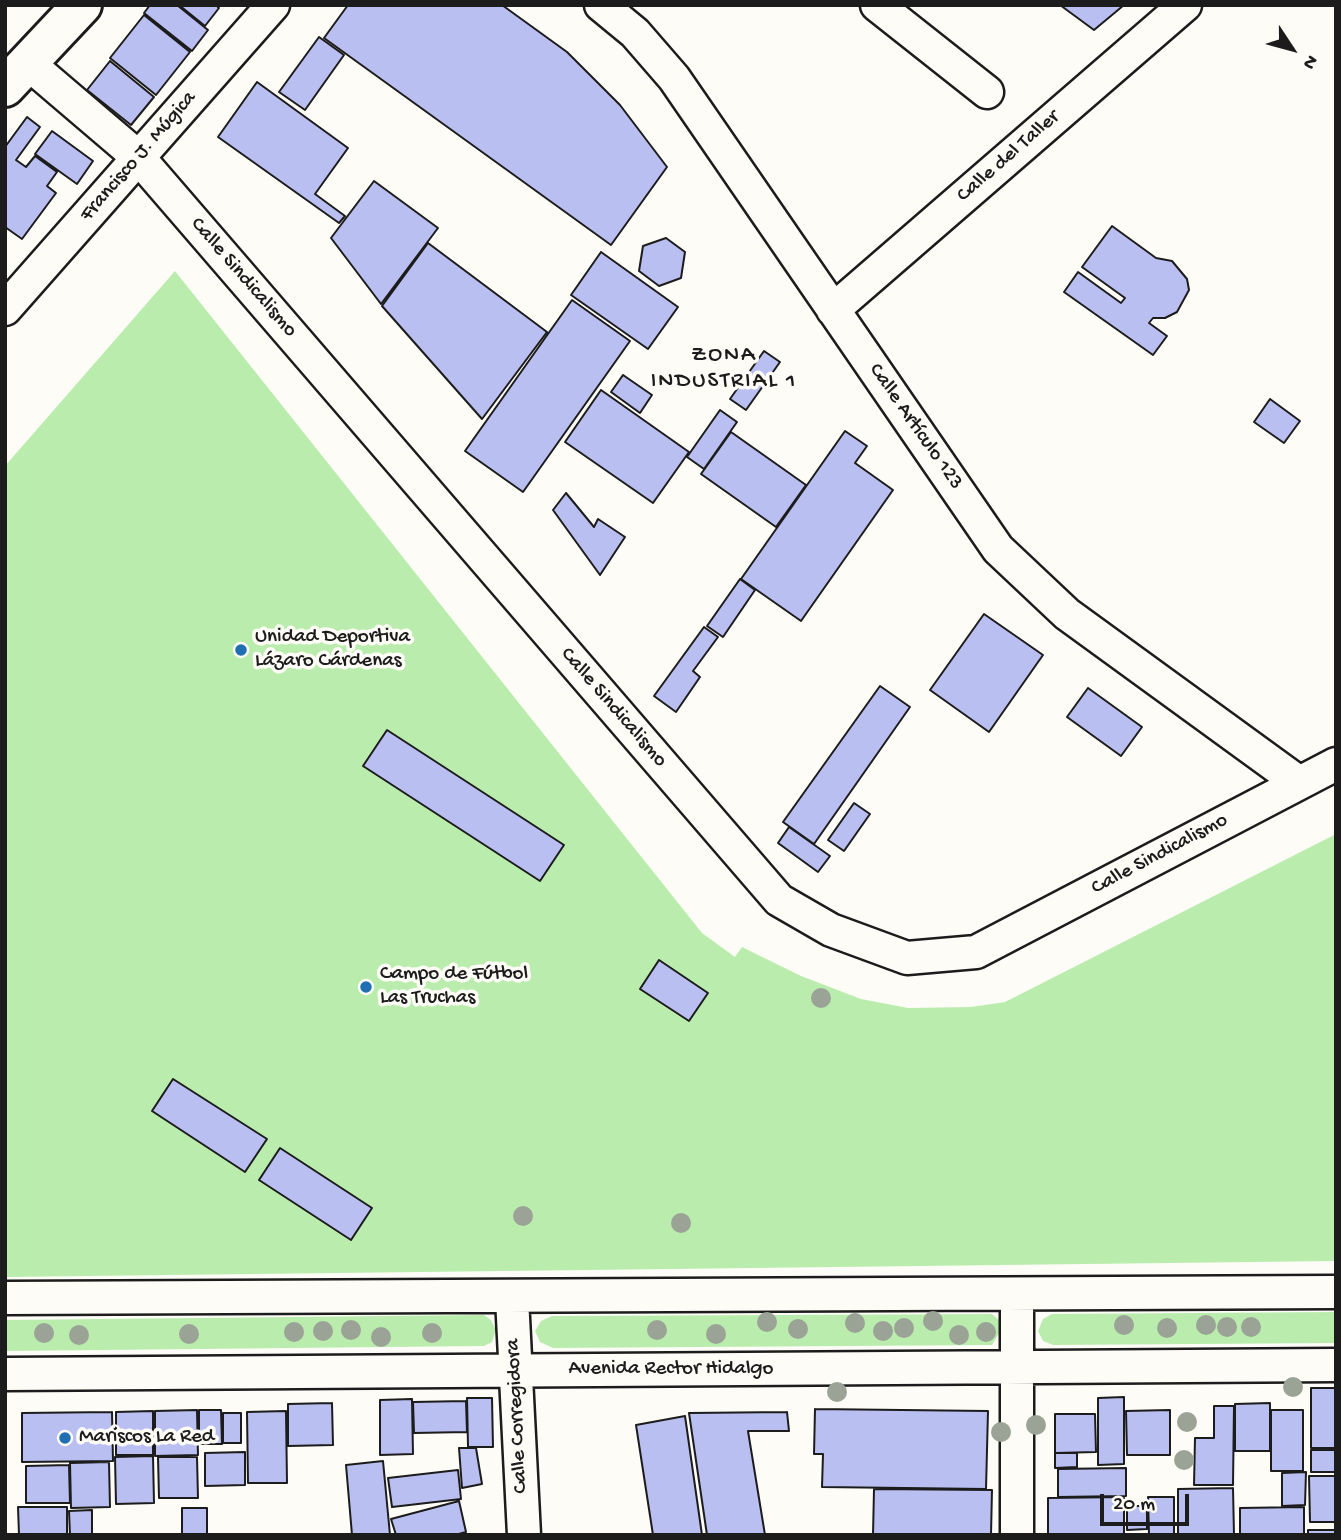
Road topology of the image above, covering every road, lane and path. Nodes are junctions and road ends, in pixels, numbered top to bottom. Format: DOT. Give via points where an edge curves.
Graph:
graph roads {
  1 [pos="82,5"];
  2 [pos="273,5"];
  3 [pos="601,5"];
  4 [pos="877,5"];
  5 [pos="1185,5"];
  6 [pos="17,76"];
  7 [pos="987,92"];
  8 [pos="138,157"];
  9 [pos="5,309"];
  10 [pos="833,310"];
  11 [pos="1336,764"];
  12 [pos="1298,782"];
  13 [pos="1336,1292"];
  14 [pos="1017,1295"];
  15 [pos="512,1297"];
  16 [pos="5,1298"];
  17 [pos="1336,1365"];
  18 [pos="1015,1368"];
  19 [pos="515,1372"];
  20 [pos="5,1374"];
  21 [pos="524,1535"];
  22 [pos="1017,1535"];
  1 -- 6 [label="main road"];
  2 -- 8 [label="street, Francisco J. Múgica"];
  3 -- 10 [label="street, Calle Artículo 123" via="635,33 674,78"];
  4 -- 7 [label="street"];
  5 -- 10 [label="street, Calle del Taller"];
  6 -- 8 [label="street, Calle Sindicalismo"];
  8 -- 9 [label="street, Francisco J. Múgica"];
  8 -- 12 [label="street, Calle Sindicalismo" via="779,900 831,930 908,958 976,952"];
  10 -- 12 [label="street, Calle Artículo 123" via="998,549 1068,614"];
  11 -- 12 [label="street, Calle Sindicalismo"];
  13 -- 14 [label="street"];
  14 -- 15 [label="street"];
  14 -- 18 [label="street"];
  15 -- 16 [label="street"];
  15 -- 19 [label="street, Calle Corregidora"];
  17 -- 18 [label="street, Avenida Rector Hidalgo"];
  18 -- 19 [label="street, Avenida Rector Hidalgo"];
  18 -- 22 [label="street"];
  19 -- 20 [label="street, Avenida Rector Hidalgo"];
  19 -- 21 [label="street, Calle Corregidora"];
}
